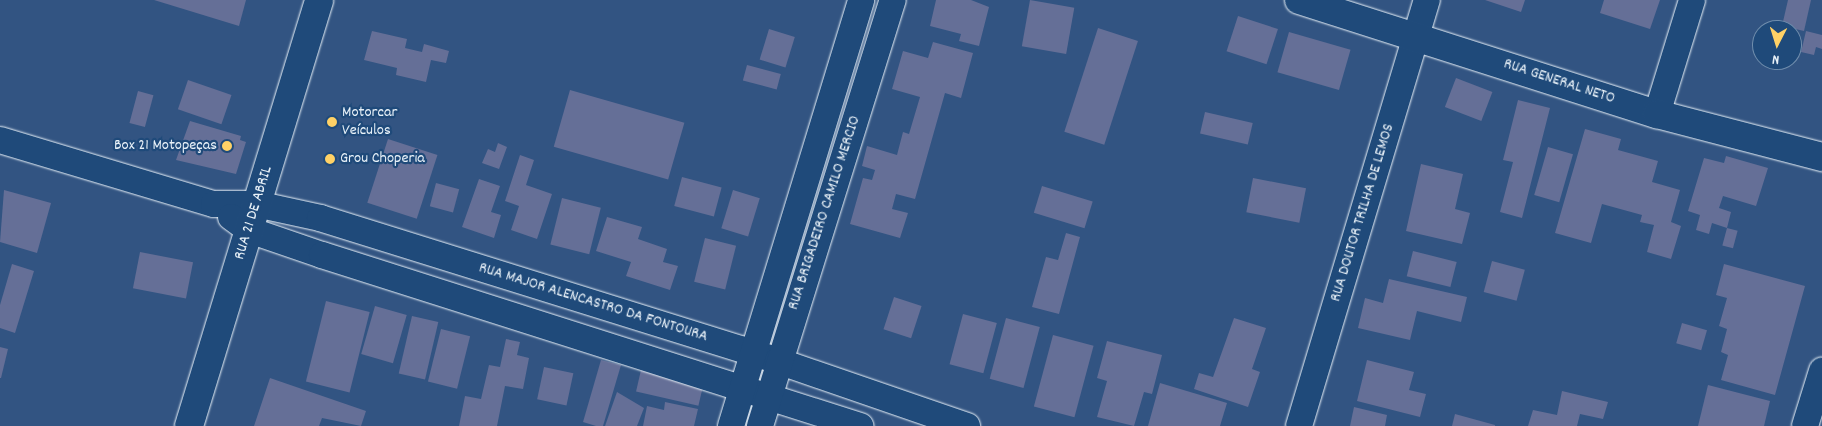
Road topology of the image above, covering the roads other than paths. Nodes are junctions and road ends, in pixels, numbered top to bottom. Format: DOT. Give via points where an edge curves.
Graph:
graph roads {
  1 [pos="319,0"];
  2 [pos="861,0"];
  3 [pos="893,0"];
  4 [pos="1299,0"];
  5 [pos="1427,0"];
  6 [pos="1692,0"];
  7 [pos="1416,36"];
  8 [pos="833,91"];
  9 [pos="861,101"];
  10 [pos="1657,114"];
  11 [pos="0,140"];
  12 [pos="1822,156"];
  13 [pos="214,204"];
  14 [pos="256,204"];
  15 [pos="248,230"];
  16 [pos="752,353"];
  17 [pos="778,361"];
  18 [pos="1822,371"];
  19 [pos="742,388"];
  20 [pos="769,397"];
  21 [pos="189,426"];
  22 [pos="731,426"];
  23 [pos="760,426"];
  24 [pos="860,426"];
  25 [pos="967,426"];
  26 [pos="1299,426"];
  27 [pos="1805,426"];
  1 -- 14 [label="street, RUA 21 DE ABRIL"];
  2 -- 8 [label="street, RUA BRIGADEIRO CAMILO MERCIO"];
  3 -- 9 [label="street, RUA BRIGADEIRO CAMILO MERCIO"];
  4 -- 7 [label="street, RUA GENERAL NETO"];
  5 -- 7 [label="street, RUA DOUTOR TRILHA DE LEMOS"];
  6 -- 10 [label="street"];
  7 -- 10 [label="street, RUA GENERAL NETO"];
  7 -- 26 [label="street, RUA DOUTOR TRILHA DE LEMOS"];
  8 -- 9 [label="street"];
  8 -- 16 [label="street, RUA BRIGADEIRO CAMILO MERCIO"];
  9 -- 17 [label="street, RUA BRIGADEIRO CAMILO MERCIO"];
  10 -- 12 [label="street, RUA GENERAL NETO"];
  11 -- 13 [label="street, RUA MAJOR ALENCASTRO DA FONTOURA"];
  13 -- 14 [label="street, RUA MAJOR ALENCASTRO DA FONTOURA"];
  13 -- 15 [label="street, RUA MAJOR ALENCASTRO DA FONTOURA"];
  14 -- 15 [label="street, RUA 21 DE ABRIL"];
  14 -- 16 [label="street, RUA MAJOR ALENCASTRO DA FONTOURA" via="320,218"];
  15 -- 19 [label="street, RUA MAJOR ALENCASTRO DA FONTOURA"];
  15 -- 21 [label="street, RUA 21 DE ABRIL"];
  16 -- 17 [label="street, RUA MAJOR ALENCASTRO DA FONTOURA"];
  16 -- 19 [label="street, RUA BRIGADEIRO CAMILO MERCIO"];
  17 -- 20 [label="street, RUA BRIGADEIRO CAMILO MERCIO"];
  17 -- 25 [label="street, RUA MAJOR ALENCASTRO DA FONTOURA"];
  18 -- 27 [label="street"];
  19 -- 20 [label="street, RUA MAJOR ALENCASTRO DA FONTOURA"];
  19 -- 22 [label="street, RUA BRIGADEIRO CAMILO MERCIO"];
  20 -- 23 [label="street, RUA BRIGADEIRO CAMILO MERCIO"];
  20 -- 24 [label="street, RUA MAJOR ALENCASTRO DA FONTOURA"];
}
